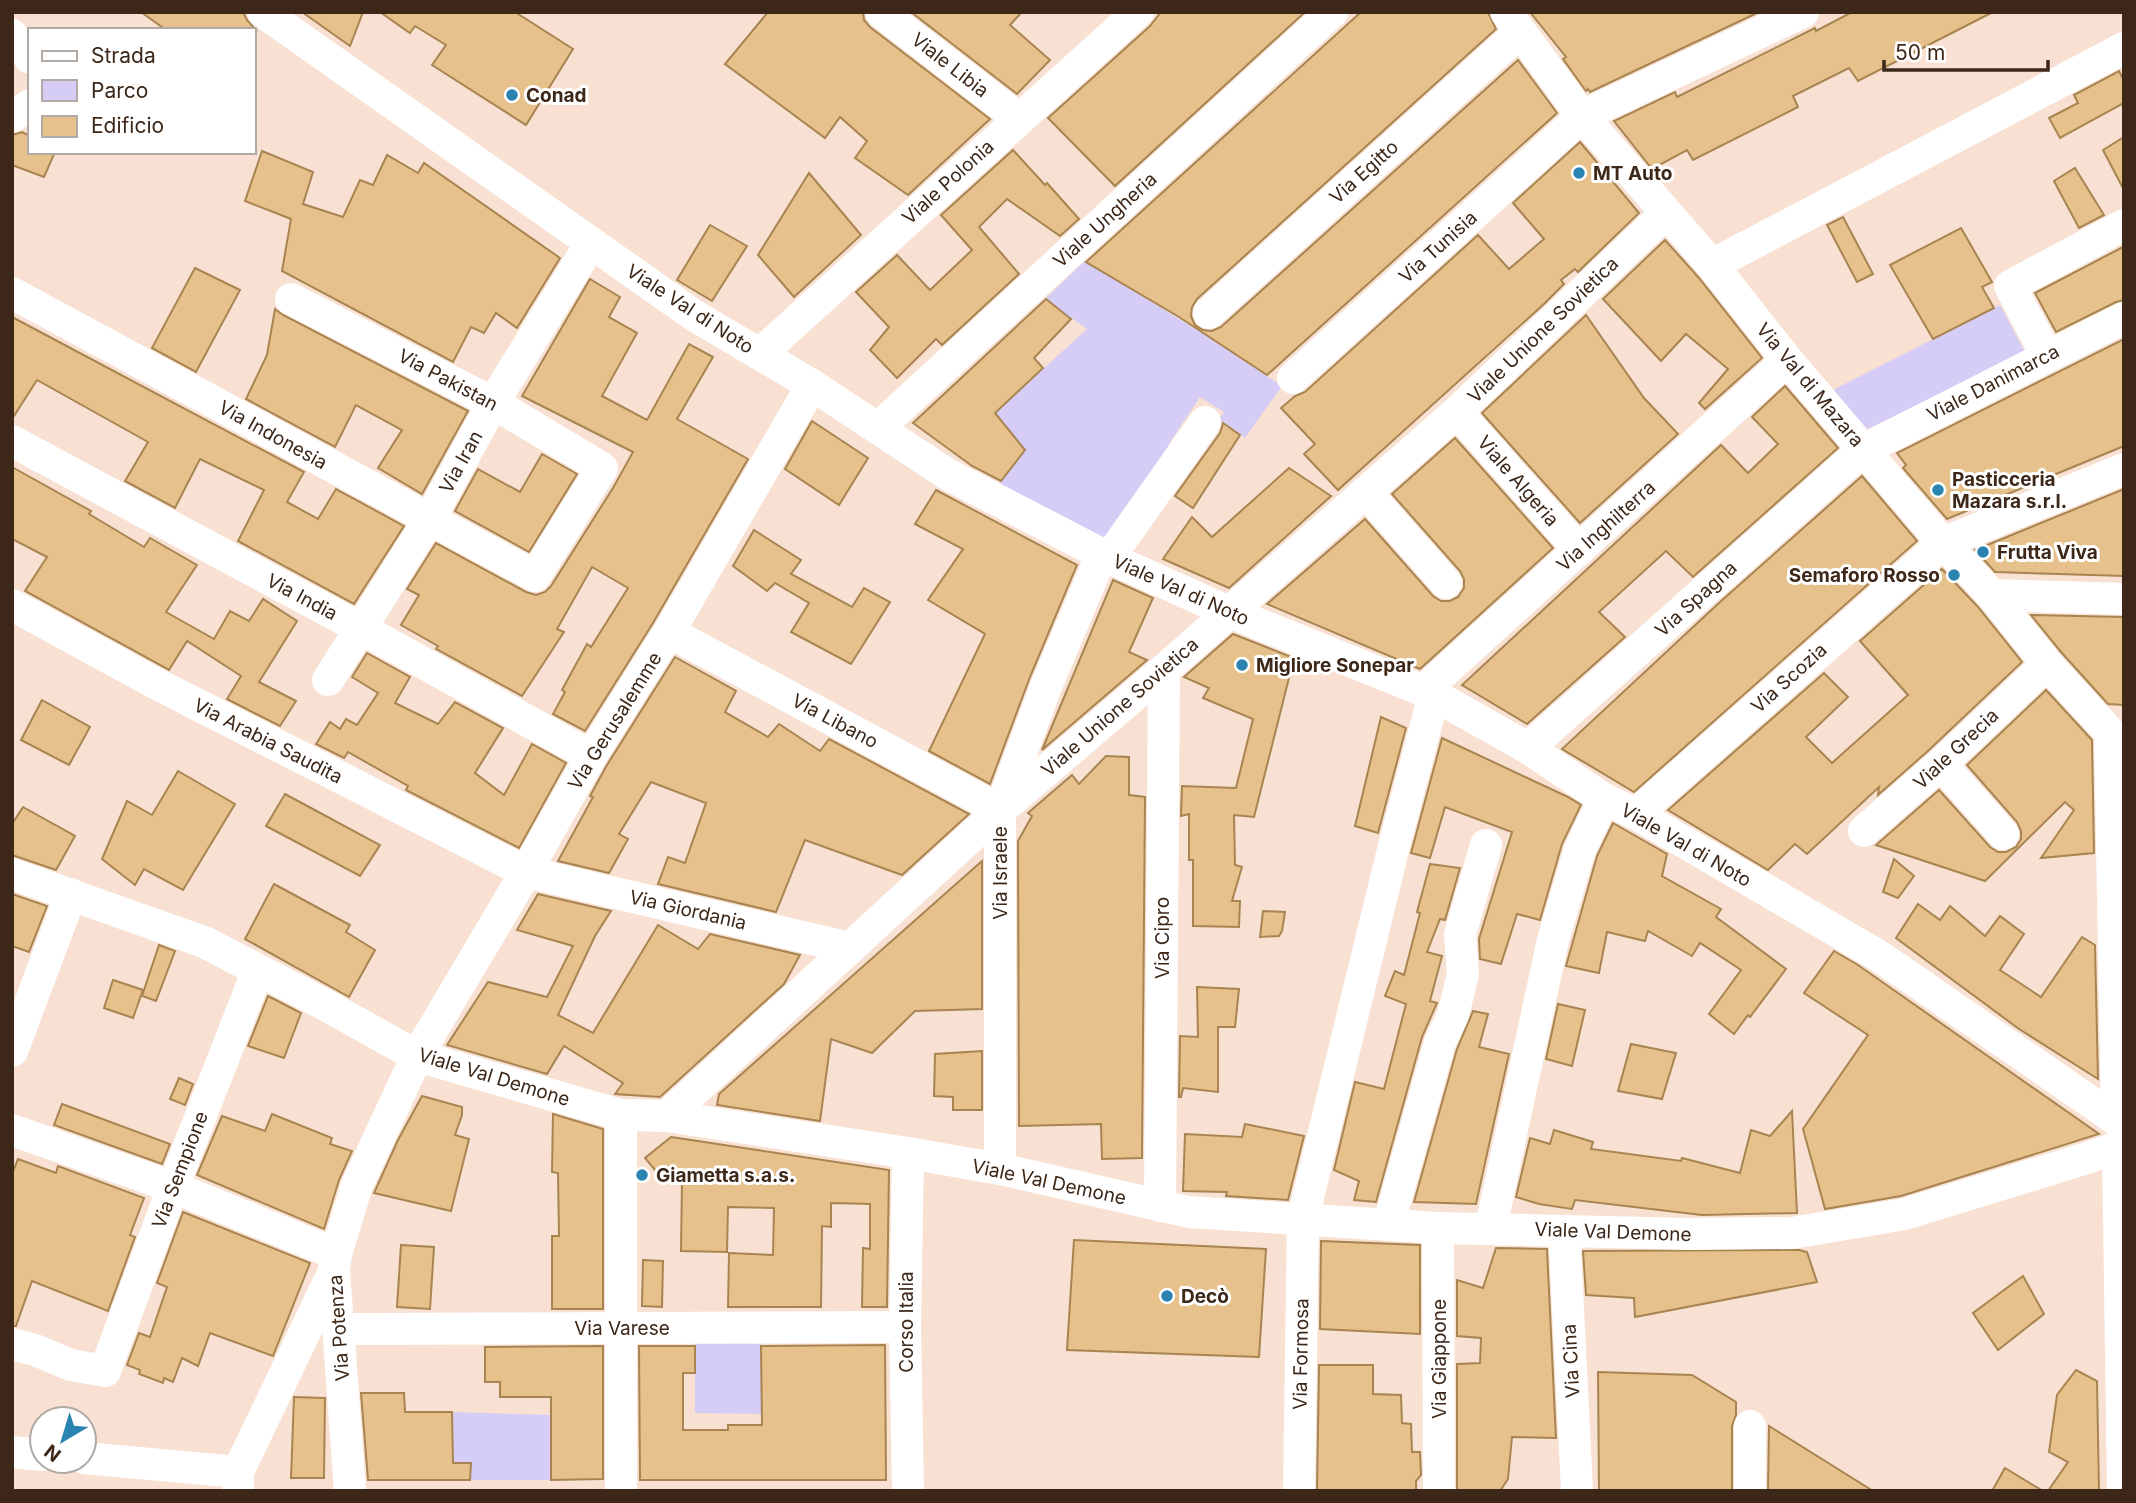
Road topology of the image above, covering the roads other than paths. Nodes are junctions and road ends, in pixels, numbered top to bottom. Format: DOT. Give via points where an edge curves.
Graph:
graph roads {
  1 [pos="25,12"];
  2 [pos="262,12"];
  3 [pos="881,12"];
  4 [pos="1138,12"];
  5 [pos="1332,12"];
  6 [pos="1804,12"];
  7 [pos="1513,22"];
  8 [pos="12,34"];
  9 [pos="2124,48"];
  10 [pos="28,55"];
  11 [pos="28,106"];
  12 [pos="1583,116"];
  13 [pos="12,117"];
  14 [pos="1018,118"];
  15 [pos="1666,213"];
  16 [pos="2124,225"];
  17 [pos="591,243"];
  18 [pos="1712,265"];
  19 [pos="12,293"];
  20 [pos="291,299"];
  21 [pos="1209,313"];
  22 [pos="2124,318"];
  23 [pos="760,355"];
  24 [pos="2048,356"];
  25 [pos="1787,360"];
  26 [pos="1293,379"];
  27 [pos="812,385"];
  28 [pos="493,403"];
  29 [pos="1457,412"];
  30 [pos="1205,422"];
  31 [pos="878,428"];
  32 [pos="12,441"];
  33 [pos="1863,450"];
  34 [pos="2124,469"];
  35 [pos="1366,492"];
  36 [pos="429,520"];
  37 [pos="1942,542"];
  38 [pos="1579,550"];
  39 [pos="1106,556"];
  40 [pos="535,576"];
  41 [pos="1446,583"];
  42 [pos="1992,595"];
  43 [pos="2124,599"];
  44 [pos="12,605"];
  45 [pos="1229,612"];
  46 [pos="362,629"];
  47 [pos="669,632"];
  48 [pos="2047,664"];
  49 [pos="1164,670"];
  50 [pos="328,680"];
  51 [pos="1429,693"];
  52 [pos="2113,728"];
  53 [pos="1528,748"];
  54 [pos="591,756"];
  55 [pos="1941,764"];
  56 [pos="1604,799"];
  57 [pos="1000,810"];
  58 [pos="1636,814"];
  59 [pos="1864,831"];
  60 [pos="2003,834"];
  61 [pos="1486,845"];
  62 [pos="526,873"];
  63 [pos="12,874"];
  64 [pos="71,894"];
  65 [pos="850,948"];
  66 [pos="258,970"];
  67 [pos="12,1051"];
  68 [pos="417,1056"];
  69 [pos="621,1115"];
  70 [pos="667,1116"];
  71 [pos="12,1130"];
  72 [pos="2120,1133"];
  73 [pos="908,1153"];
  74 [pos="1000,1169"];
  75 [pos="173,1187"];
  76 [pos="1160,1206"];
  77 [pos="1303,1218"];
  78 [pos="1389,1223"];
  79 [pos="1438,1227"];
  80 [pos="1491,1227"];
  81 [pos="1569,1231"];
  82 [pos="335,1262"];
  83 [pos="905,1327"];
  84 [pos="621,1328"];
  85 [pos="340,1329"];
  86 [pos="12,1344"];
  87 [pos="1750,1426"];
  88 [pos="98,1460"];
  89 [pos="238,1481"];
  90 [pos="350,1491"];
  91 [pos="621,1491"];
  92 [pos="908,1491"];
  93 [pos="1298,1491"];
  94 [pos="1439,1491"];
  95 [pos="1577,1491"];
  96 [pos="1750,1491"];
  97 [pos="2123,1491"];
  1 -- 8 [label="street"];
  2 -- 17 [label="street, Viale Val di Noto"];
  3 -- 14 [label="street, Viale Libia"];
  4 -- 14 [label="street, Viale Polonia"];
  5 -- 31 [label="street, Viale Ungheria"];
  6 -- 12 [label="street, Via Tunisia"];
  7 -- 12 [label="street, Via Val di Mazara"];
  7 -- 21 [label="street, Via Egitto"];
  8 -- 10 [label="street"];
  9 -- 18 [label="street"];
  11 -- 13 [label="street"];
  12 -- 15 [label="street, Via Val di Mazara"];
  12 -- 26 [label="street, Via Tunisia"];
  14 -- 23 [label="street, Viale Polonia"];
  15 -- 18 [label="street, Via Val di Mazara"];
  15 -- 29 [label="street, Viale Unione Sovietica"];
  16 -- 24 [label="street" via="2010,286"];
  17 -- 23 [label="street, Viale Val di Noto"];
  17 -- 28 [label="street, Via Iran"];
  18 -- 25 [label="street, Via Val di Mazara"];
  19 -- 36 [label="street, Via Indonesia"];
  20 -- 28 [label="street, Via Pakistan"];
  22 -- 24 [label="street, Viale Danimarca"];
  23 -- 27 [label="street, Viale Val di Noto"];
  24 -- 33 [label="street, Viale Danimarca"];
  25 -- 33 [label="street, Via Val di Mazara"];
  25 -- 38 [label="street, Via Inghilterra"];
  27 -- 31 [label="street, Viale Val di Noto"];
  27 -- 47 [label="street, Via Gerusalemme"];
  28 -- 36 [label="street, Via Iran"];
  28 -- 40 [label="street, Via Pakistan" via="602,468"];
  29 -- 35 [label="street, Viale Unione Sovietica"];
  29 -- 38 [label="street, Viale Algeria"];
  30 -- 39 [label="street, Via Israele"];
  31 -- 39 [label="street, Viale Val di Noto" via="947,474"];
  32 -- 46 [label="street, Via India"];
  33 -- 37 [label="street, Via Val di Mazara"];
  33 -- 53 [label="street, Via Spagna"];
  34 -- 37 [label="street, Via Scozia"];
  35 -- 41 [label="street"];
  35 -- 45 [label="street, Viale Unione Sovietica"];
  36 -- 40 [label="street, Via Indonesia"];
  36 -- 46 [label="street, Via Iran"];
  37 -- 42 [label="street, Via Val di Mazara"];
  37 -- 58 [label="street, Via Scozia"];
  38 -- 51 [label="street, Via Inghilterra"];
  39 -- 45 [label="street, Viale Val di Noto"];
  39 -- 57 [label="street, Via Israele" via="1047,684"];
  42 -- 43 [label="street"];
  42 -- 48 [label="street, Via Val di Mazara"];
  44 -- 62 [label="street, Via Arabia Saudita"];
  45 -- 49 [label="street, Viale Unione Sovietica"];
  45 -- 51 [label="street, Viale Val di Noto"];
  46 -- 50 [label="street, Via Iran"];
  46 -- 54 [label="street, Via India"];
  47 -- 54 [label="street, Via Gerusalemme"];
  47 -- 57 [label="street, Via Libano"];
  48 -- 52 [label="street, Via Val di Mazara"];
  48 -- 55 [label="street, Viale Grecia"];
  49 -- 57 [label="street, Viale Unione Sovietica"];
  49 -- 76 [label="street, Via Cipro"];
  51 -- 53 [label="street, Viale Val di Noto"];
  51 -- 77 [label="street, Via Formosa"];
  52 -- 72 [label="street"];
  53 -- 56 [label="street, Viale Val di Noto"];
  54 -- 62 [label="street, Via Gerusalemme"];
  55 -- 59 [label="street, Viale Grecia"];
  55 -- 60 [label="street"];
  56 -- 58 [label="street, Viale Val di Noto"];
  56 -- 80 [label="street" via="1580,849 1553,940"];
  57 -- 65 [label="street, Viale Unione Sovietica"];
  57 -- 74 [label="street, Via Israele"];
  58 -- 72 [label="street, Viale Val di Noto" via="1879,956"];
  61 -- 78 [label="street" via="1460,934 1463,974 1453,1015 1440,1042"];
  62 -- 65 [label="street, Via Giordania"];
  62 -- 68 [label="street, Via Gerusalemme"];
  63 -- 64 [label="street, Viale Val Demone"];
  64 -- 66 [label="street, Viale Val Demone" via="204,942"];
  64 -- 67 [label="street"];
  65 -- 70 [label="street, Viale Unione Sovietica"];
  66 -- 68 [label="street, Viale Val Demone"];
  66 -- 75 [label="street, Via Sempione"];
  68 -- 69 [label="street, Viale Val Demone"];
  68 -- 82 [label="street, Via Potenza" via="357,1185"];
  69 -- 70 [label="street, Viale Val Demone"];
  69 -- 84 [label="street"];
  70 -- 73 [label="street, Viale Val Demone"];
  71 -- 75 [label="street"];
  72 -- 81 [label="street, Viale Val Demone" via="1905,1214 1792,1233"];
  72 -- 97 [label="street"];
  73 -- 74 [label="street, Viale Val Demone"];
  73 -- 83 [label="street, Corso Italia"];
  74 -- 76 [label="street, Viale Val Demone"];
  75 -- 82 [label="street"];
  75 -- 86 [label="street, Via Sempione" via="105,1371"];
  76 -- 77 [label="street, Viale Val Demone" via="1189,1212"];
  77 -- 78 [label="street, Viale Val Demone"];
  77 -- 93 [label="street, Via Formosa"];
  78 -- 79 [label="street, Viale Val Demone"];
  79 -- 80 [label="street, Viale Val Demone"];
  79 -- 94 [label="street, Via Giappone"];
  80 -- 81 [label="street, Viale Val Demone"];
  81 -- 95 [label="street, Via Cina" via="1565,1249"];
  82 -- 85 [label="street, Via Potenza"];
  82 -- 89 [label="street"];
  83 -- 84 [label="street, Via Varese"];
  83 -- 92 [label="street, Corso Italia"];
  84 -- 85 [label="street, Via Varese"];
  84 -- 91 [label="street"];
  85 -- 90 [label="street, Via Potenza"];
  87 -- 96 [label="street"];
  88 -- 89 [label="street"];
}
